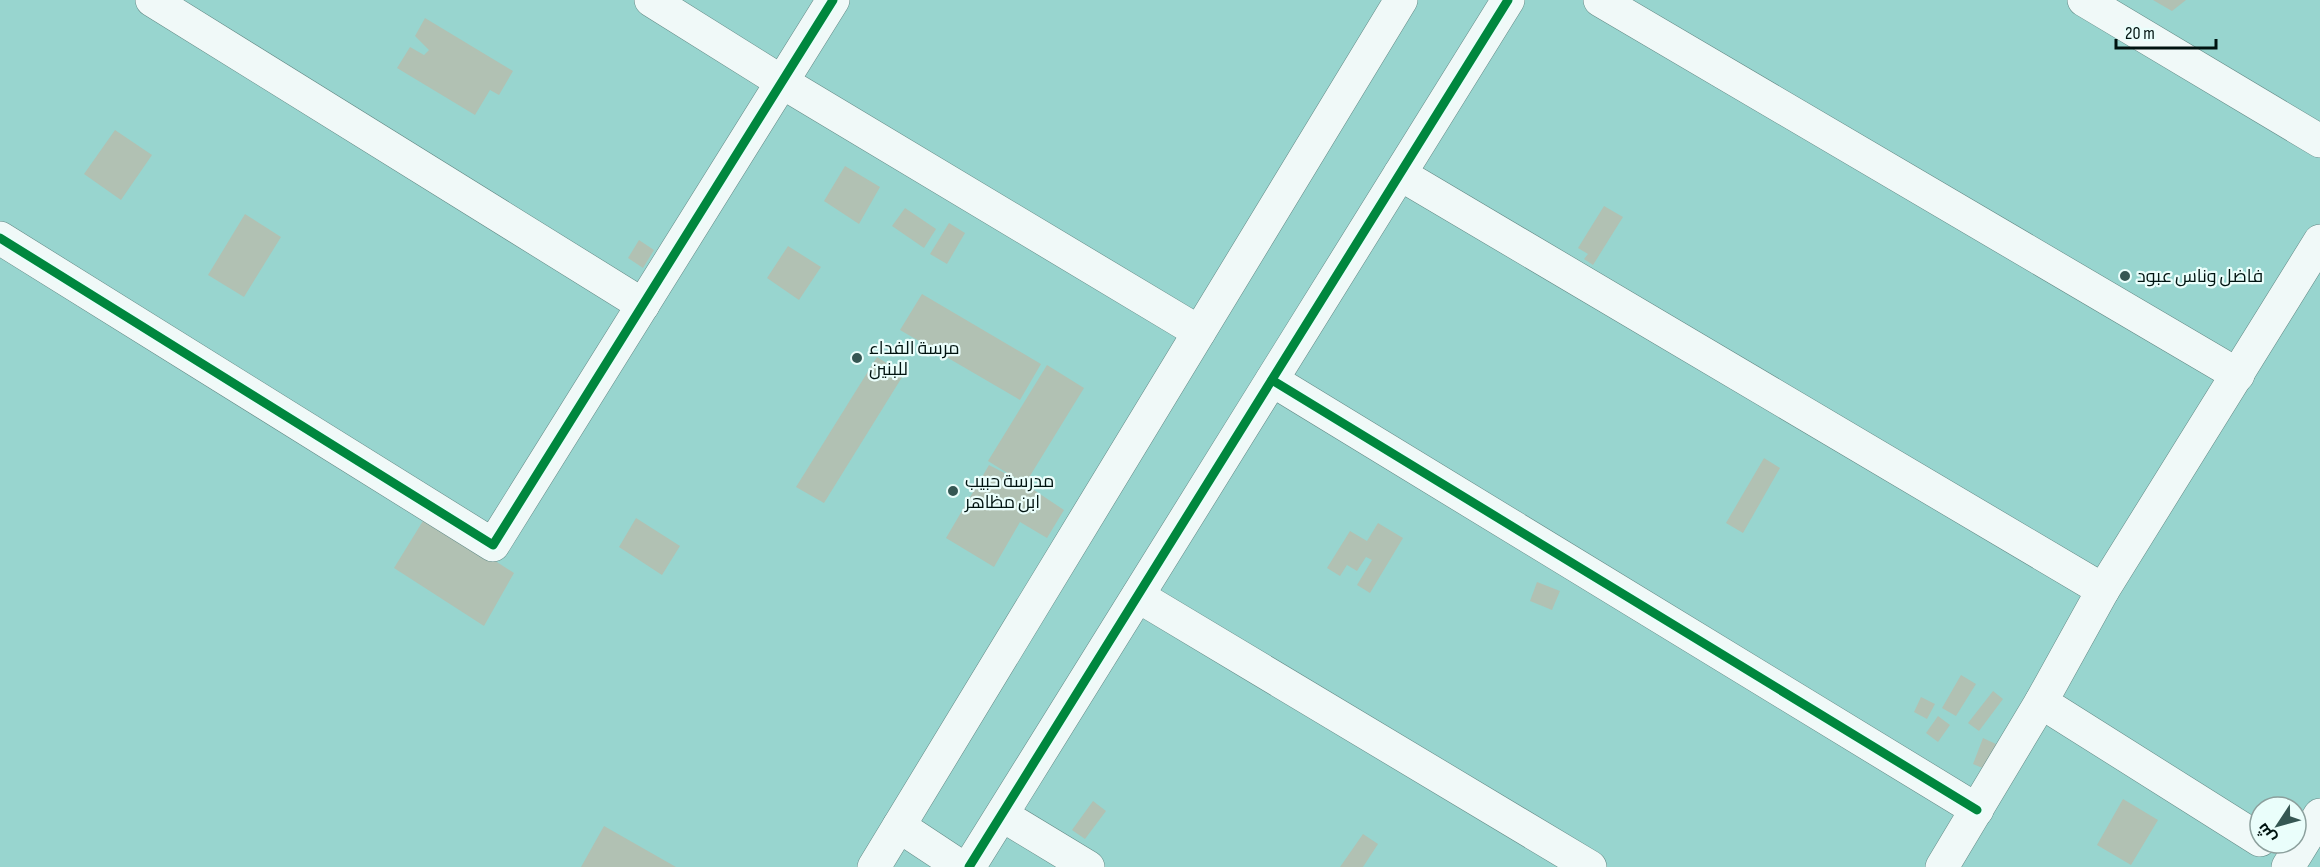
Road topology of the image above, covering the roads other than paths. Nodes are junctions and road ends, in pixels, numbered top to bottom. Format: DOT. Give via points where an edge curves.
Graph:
graph roads {
  1 [pos="152,0"];
  2 [pos="651,0"];
  3 [pos="833,0"];
  4 [pos="1401,0"];
  5 [pos="1508,0"];
  6 [pos="1600,0"];
  7 [pos="2084,0"];
  8 [pos="782,82"];
  9 [pos="2320,141"];
  10 [pos="1400,174"];
  11 [pos="0,238"];
  12 [pos="2320,241"];
  13 [pos="643,305"];
  14 [pos="1199,332"];
  15 [pos="2238,375"];
  16 [pos="1272,380"];
  17 [pos="2103,590"];
  18 [pos="1138,596"];
  19 [pos="2041,702"];
  20 [pos="1977,810"];
  21 [pos="1002,815"];
  22 [pos="2320,815"];
  23 [pos="899,826"];
  24 [pos="2248,832"];
  25 [pos="2282,857"];
  26 [pos="874,867"];
  27 [pos="961,867"];
  28 [pos="969,867"];
  29 [pos="1088,867"];
  30 [pos="1590,867"];
  31 [pos="1942,867"];
  1 -- 13 [label="street"];
  2 -- 8 [label="street"];
  3 -- 8 [label="street"];
  4 -- 14 [label="street"];
  5 -- 10 [label="street"];
  6 -- 15 [label="street"];
  7 -- 9 [label="street"];
  8 -- 13 [label="street"];
  8 -- 14 [label="street"];
  10 -- 16 [label="street"];
  10 -- 17 [label="street"];
  11 -- 13 [label="street" via="493,545"];
  12 -- 15 [label="street"];
  14 -- 23 [label="street"];
  15 -- 17 [label="street"];
  16 -- 18 [label="street"];
  16 -- 20 [label="street"];
  17 -- 19 [label="street"];
  18 -- 21 [label="street"];
  18 -- 30 [label="street"];
  19 -- 20 [label="street"];
  19 -- 24 [label="street"];
  20 -- 31 [label="street"];
  21 -- 28 [label="street"];
  21 -- 29 [label="street"];
  22 -- 25 [label="street"];
  23 -- 26 [label="street"];
  23 -- 27 [label="street"];
}
